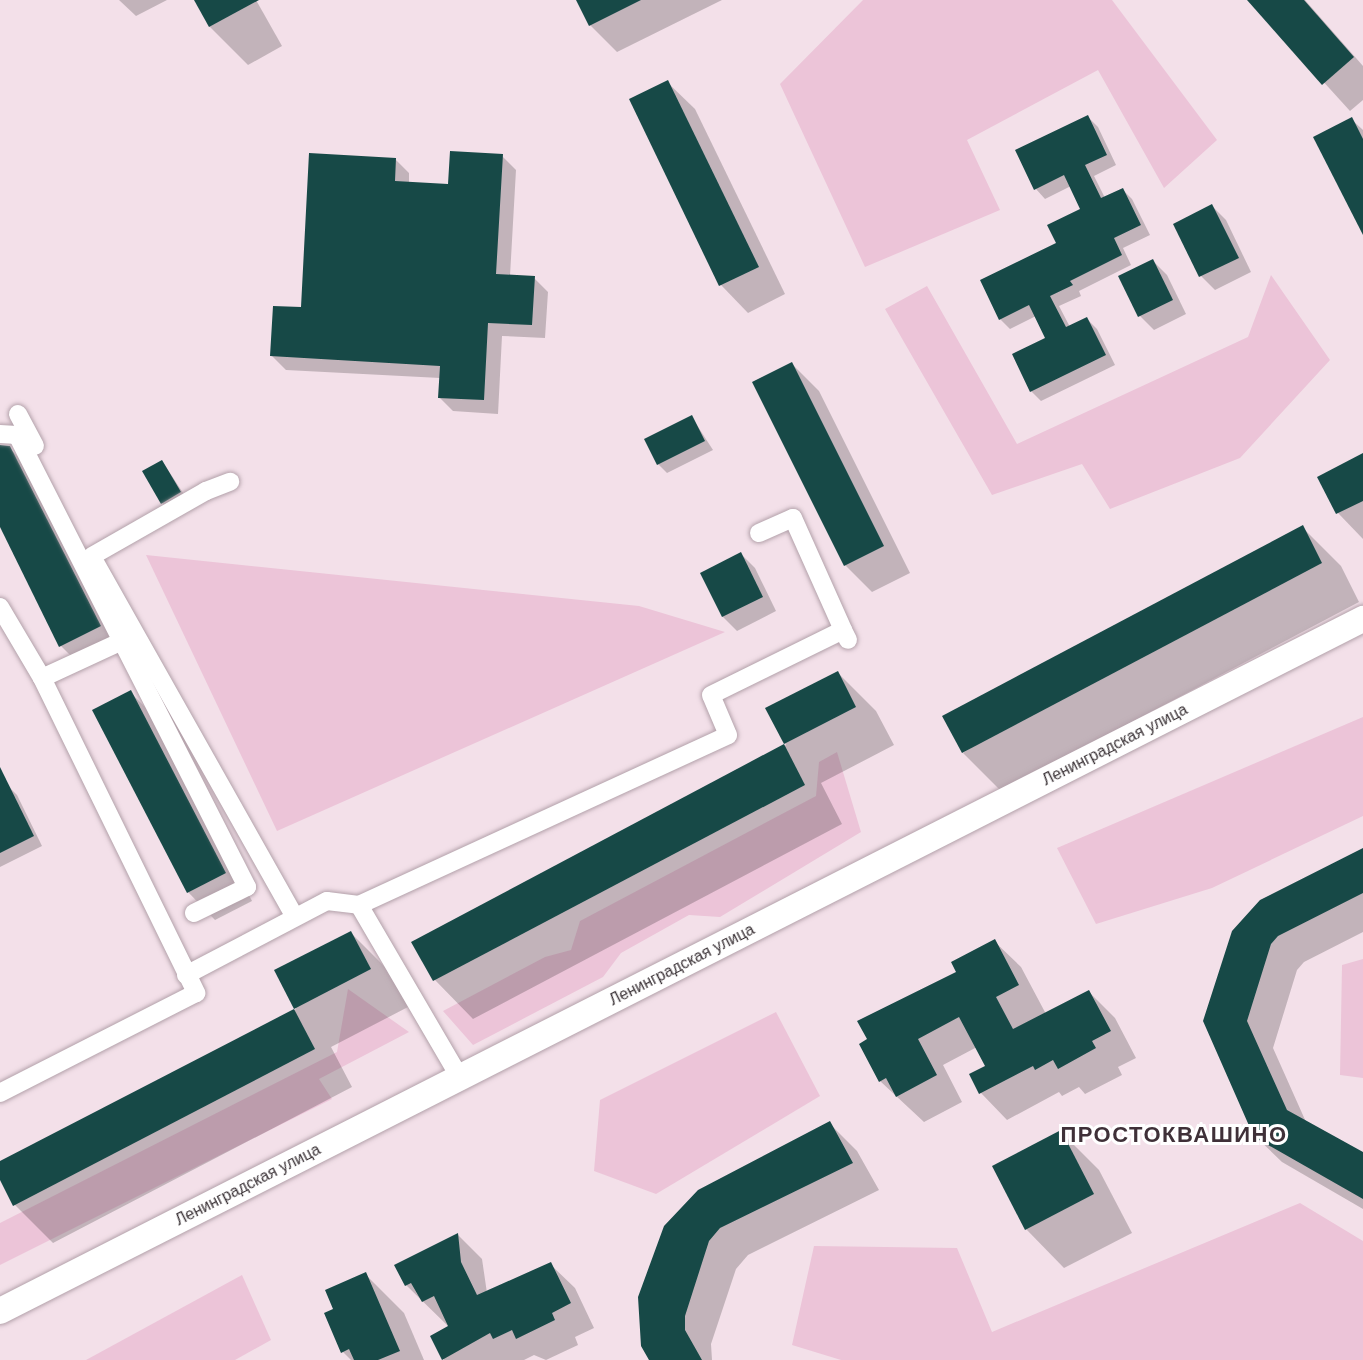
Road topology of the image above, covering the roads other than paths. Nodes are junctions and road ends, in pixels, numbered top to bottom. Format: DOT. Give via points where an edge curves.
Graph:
graph roads {
  1 [pos="18,414"];
  2 [pos="0,434"];
  3 [pos="230,482"];
  4 [pos="759,533"];
  5 [pos="92,556"];
  6 [pos="0,607"];
  7 [pos="1363,618"];
  8 [pos="129,638"];
  9 [pos="42,678"];
  10 [pos="359,905"];
  11 [pos="194,913"];
  12 [pos="294,915"];
  13 [pos="186,975"];
  14 [pos="460,1078"];
  15 [pos="0,1093"];
  16 [pos="0,1311"];
  1 -- 5 [label="street"];
  2 -- 8 [label="street" via="17,435"];
  3 -- 5 [label="street" via="206,491"];
  4 -- 10 [label="street" via="792,518 846,635 711,695 728,735"];
  5 -- 8 [label="street"];
  6 -- 9 [label="street"];
  7 -- 14 [label="main road, Ленинградская улица"];
  8 -- 9 [label="street"];
  8 -- 11 [label="street" via="247,887"];
  8 -- 12 [label="street"];
  9 -- 13 [label="street"];
  10 -- 12 [label="street" via="327,901"];
  10 -- 14 [label="street"];
  12 -- 13 [label="street"];
  13 -- 15 [label="street" via="196,993"];
  14 -- 16 [label="main road, Ленинградская улица"];
}
